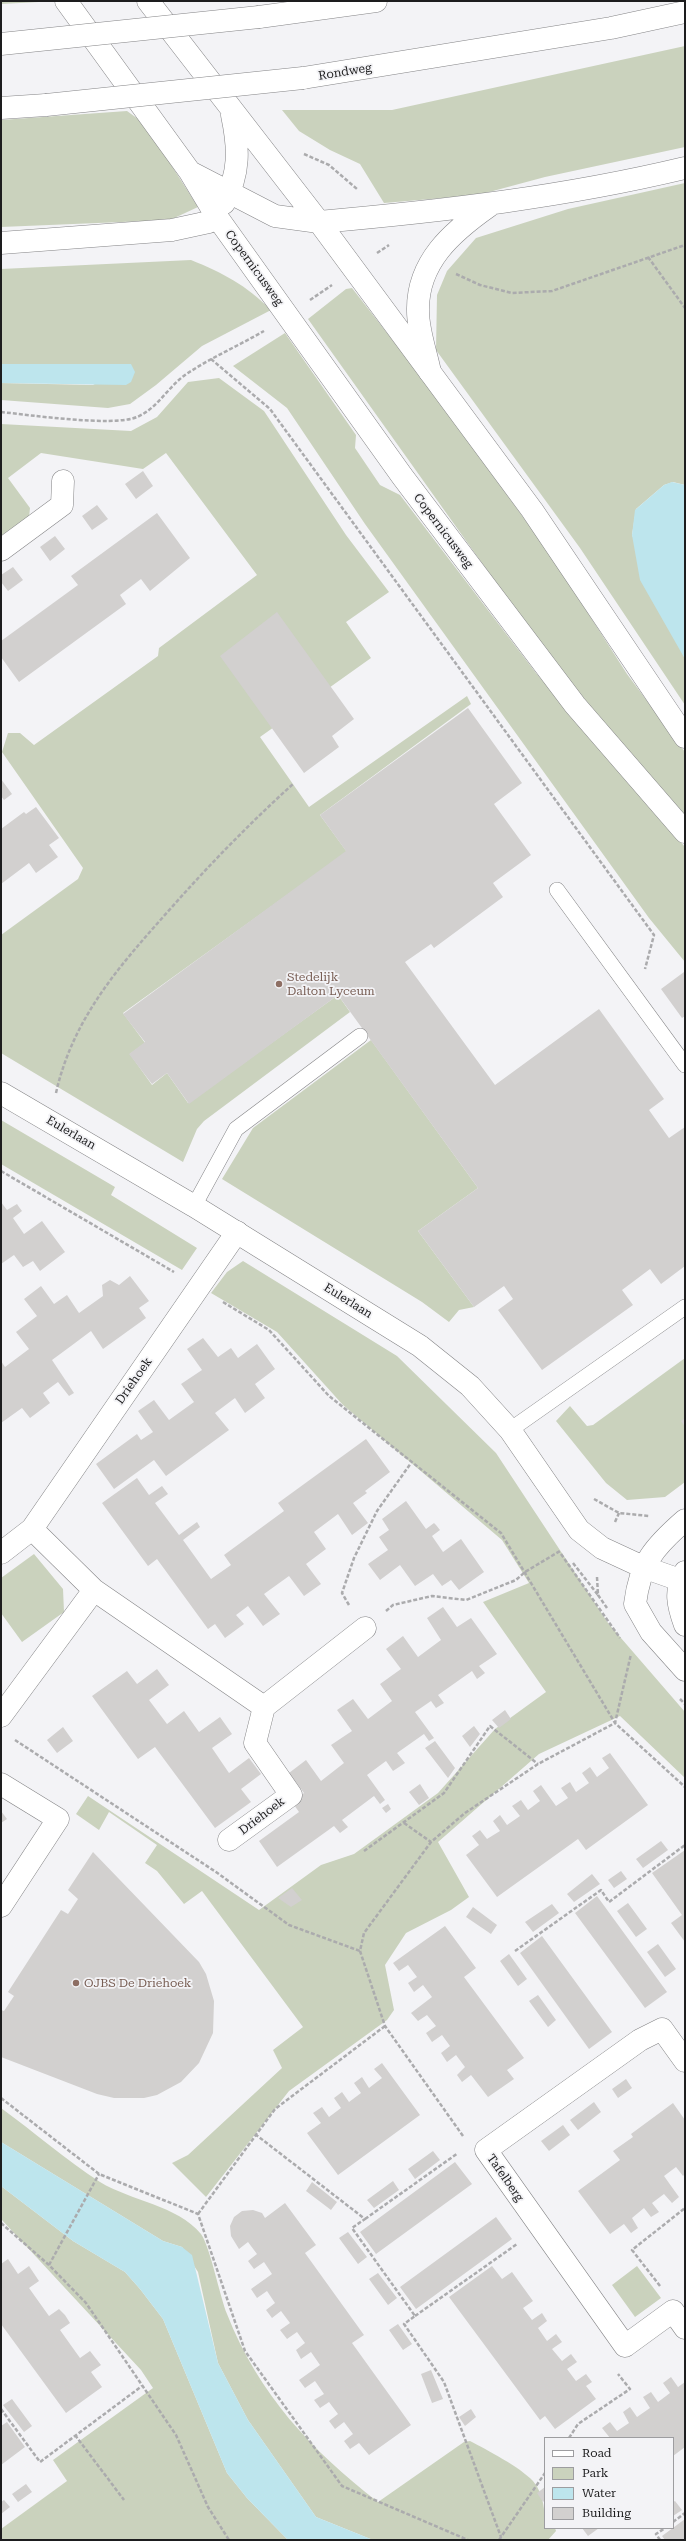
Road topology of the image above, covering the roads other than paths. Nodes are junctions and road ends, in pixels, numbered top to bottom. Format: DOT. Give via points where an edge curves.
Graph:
graph roads {
  1 [pos="66,1"];
  2 [pos="148,1"];
  3 [pos="376,1"];
  4 [pos="685,12"];
  5 [pos="1,44"];
  6 [pos="1,108"];
  7 [pos="231,110"];
  8 [pos="685,168"];
  9 [pos="190,172"];
  10 [pos="230,192"];
  11 [pos="489,205"];
  12 [pos="217,217"];
  13 [pos="319,222"];
  14 [pos="1,243"];
  15 [pos="430,372"];
  16 [pos="63,481"];
  17 [pos="1,550"];
  18 [pos="685,737"];
  19 [pos="685,832"];
  20 [pos="557,890"];
  21 [pos="360,1036"];
  22 [pos="685,1065"];
  23 [pos="1,1092"];
  24 [pos="194,1206"];
  25 [pos="237,1232"];
  26 [pos="685,1307"];
  27 [pos="510,1430"];
  28 [pos="685,1520"];
  29 [pos="32,1529"];
  30 [pos="1,1553"];
  31 [pos="643,1567"];
  32 [pos="682,1576"];
  33 [pos="94,1590"];
  34 [pos="685,1625"];
  35 [pos="365,1628"];
  36 [pos="685,1670"];
  37 [pos="264,1706"];
  38 [pos="1,1716"];
  39 [pos="1,1784"];
  40 [pos="229,1840"];
  41 [pos="3,1897"];
  42 [pos="685,2061"];
  43 [pos="679,2319"];
  1 -- 9 [label="main road, Copernicusweg"];
  2 -- 7 [label="main road"];
  3 -- 5 [label="main road, bridge"];
  4 -- 6 [label="main road, Rondweg, bridge" via="611,28 303,78"];
  7 -- 10 [label="main road" via="238,156"];
  7 -- 13 [label="main road"];
  8 -- 11 [label="main road, Copernicusweg" via="632,181"];
  9 -- 10 [label="main road, Copernicusweg"];
  9 -- 12 [label="main road, Copernicusweg"];
  10 -- 12 [label="main road"];
  10 -- 13 [label="main road, Copernicusweg" via="275,216"];
  11 -- 13 [label="main road, Copernicusweg"];
  11 -- 15 [label="main road" via="458,227 437,250 420,293 418,311"];
  12 -- 14 [label="main road" via="209,222 172,230"];
  12 -- 19 [label="main road, Copernicusweg" via="402,476 575,705"];
  13 -- 15 [label="main road" via="352,270"];
  15 -- 18 [label="main road" via="532,510"];
  16 -- 17 [label="main road" via="62,504"];
  20 -- 22 [label="lane"];
  21 -- 24 [label="lane" via="236,1129"];
  23 -- 24 [label="main road, Eulerlaan"];
  24 -- 25 [label="main road, Eulerlaan"];
  25 -- 27 [label="main road, Eulerlaan" via="420,1346 470,1386"];
  25 -- 29 [label="main road, Driehoek"];
  26 -- 27 [label="lane"];
  27 -- 31 [label="main road, Eulerlaan" via="579,1530 602,1548"];
  28 -- 31 [label="main road" via="653,1551"];
  29 -- 30 [label="main road, Driehoek"];
  29 -- 33 [label="main road"];
  31 -- 32 [label="main road, Eulerlaan"];
  31 -- 36 [label="main road" via="635,1604 651,1632"];
  32 -- 34 [label="main road, Eulerlaan" via="678,1606"];
  33 -- 37 [label="main road"];
  33 -- 38 [label="main road"];
  35 -- 37 [label="main road"];
  37 -- 40 [label="main road, Driehoek" via="255,1743 291,1795"];
  39 -- 41 [label="main road" via="58,1819"];
  42 -- 43 [label="main road, Tafelberg" via="662,2029 640,2040 478,2148 540,2228 625,2346"];
}
